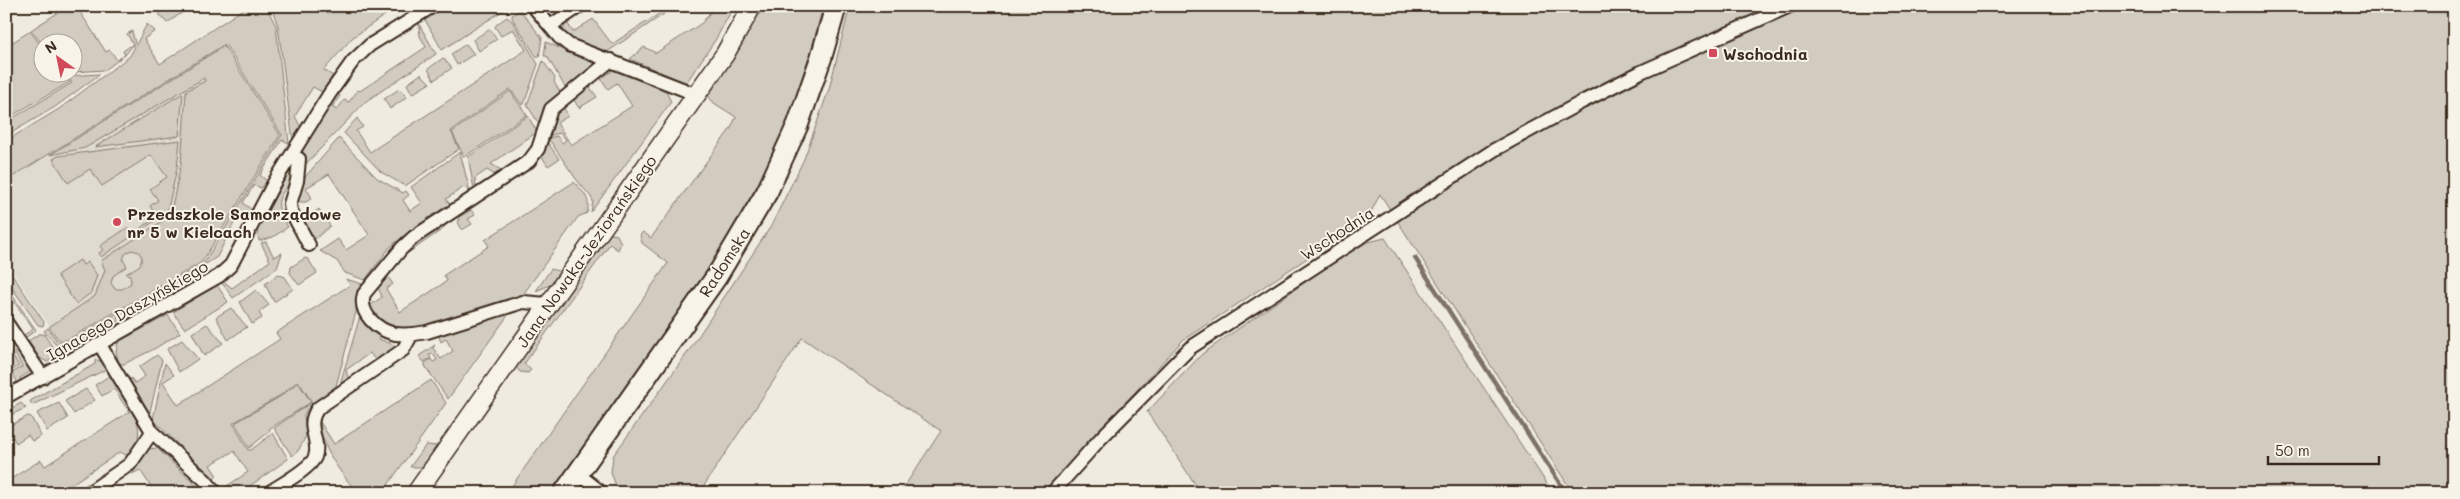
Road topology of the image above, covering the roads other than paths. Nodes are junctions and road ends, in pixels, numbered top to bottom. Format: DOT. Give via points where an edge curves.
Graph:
graph roads {
  1 [pos="433,6"];
  2 [pos="533,6"];
  3 [pos="580,6"];
  4 [pos="752,6"];
  5 [pos="836,6"];
  6 [pos="1790,6"];
  7 [pos="550,26"];
  8 [pos="612,60"];
  9 [pos="696,96"];
  10 [pos="292,155"];
  11 [pos="309,245"];
  12 [pos="547,304"];
  13 [pos="6,322"];
  14 [pos="412,334"];
  15 [pos="100,345"];
  16 [pos="43,377"];
  17 [pos="6,397"];
  18 [pos="152,432"];
  19 [pos="578,474"];
  20 [pos="88,493"];
  21 [pos="216,493"];
  22 [pos="268,493"];
  23 [pos="416,493"];
  24 [pos="564,493"];
  25 [pos="602,493"];
  26 [pos="1052,493"];
  1 -- 10 [label="street, Ignacego Daszyńskiego" via="370,45 353,61"];
  2 -- 7 [label="street"];
  3 -- 7 [label="street"];
  4 -- 9 [label="street, Jana Nowaka-Jeziorańskiego"];
  5 -- 19 [label="main road, Radomska" via="798,124 767,192 717,276"];
  6 -- 26 [label="street, Wschodnia" via="1641,72 1494,150 1190,348"];
  7 -- 8 [label="street" via="568,45"];
  8 -- 9 [label="street"];
  8 -- 14 [label="street" via="550,109 538,149 529,161 414,237 364,294 364,310 371,320 387,331"];
  9 -- 12 [label="street, Jana Nowaka-Jeziorańskiego"];
  10 -- 11 [label="street" via="299,159 291,211"];
  10 -- 15 [label="street, Ignacego Daszyńskiego" via="231,265 219,276"];
  12 -- 14 [label="street" via="523,302"];
  12 -- 23 [label="street, Jana Nowaka-Jeziorańskiego"];
  13 -- 16 [label="street"];
  14 -- 22 [label="street" via="403,350 318,408 312,425 316,452 313,461"];
  15 -- 16 [label="street, Ignacego Daszyńskiego"];
  15 -- 18 [label="street"];
  16 -- 17 [label="street, Ignacego Daszyńskiego"];
  18 -- 20 [label="street" via="130,464"];
  18 -- 21 [label="street"];
  19 -- 24 [label="main road, Radomska"];
  19 -- 25 [label="street"];
}
